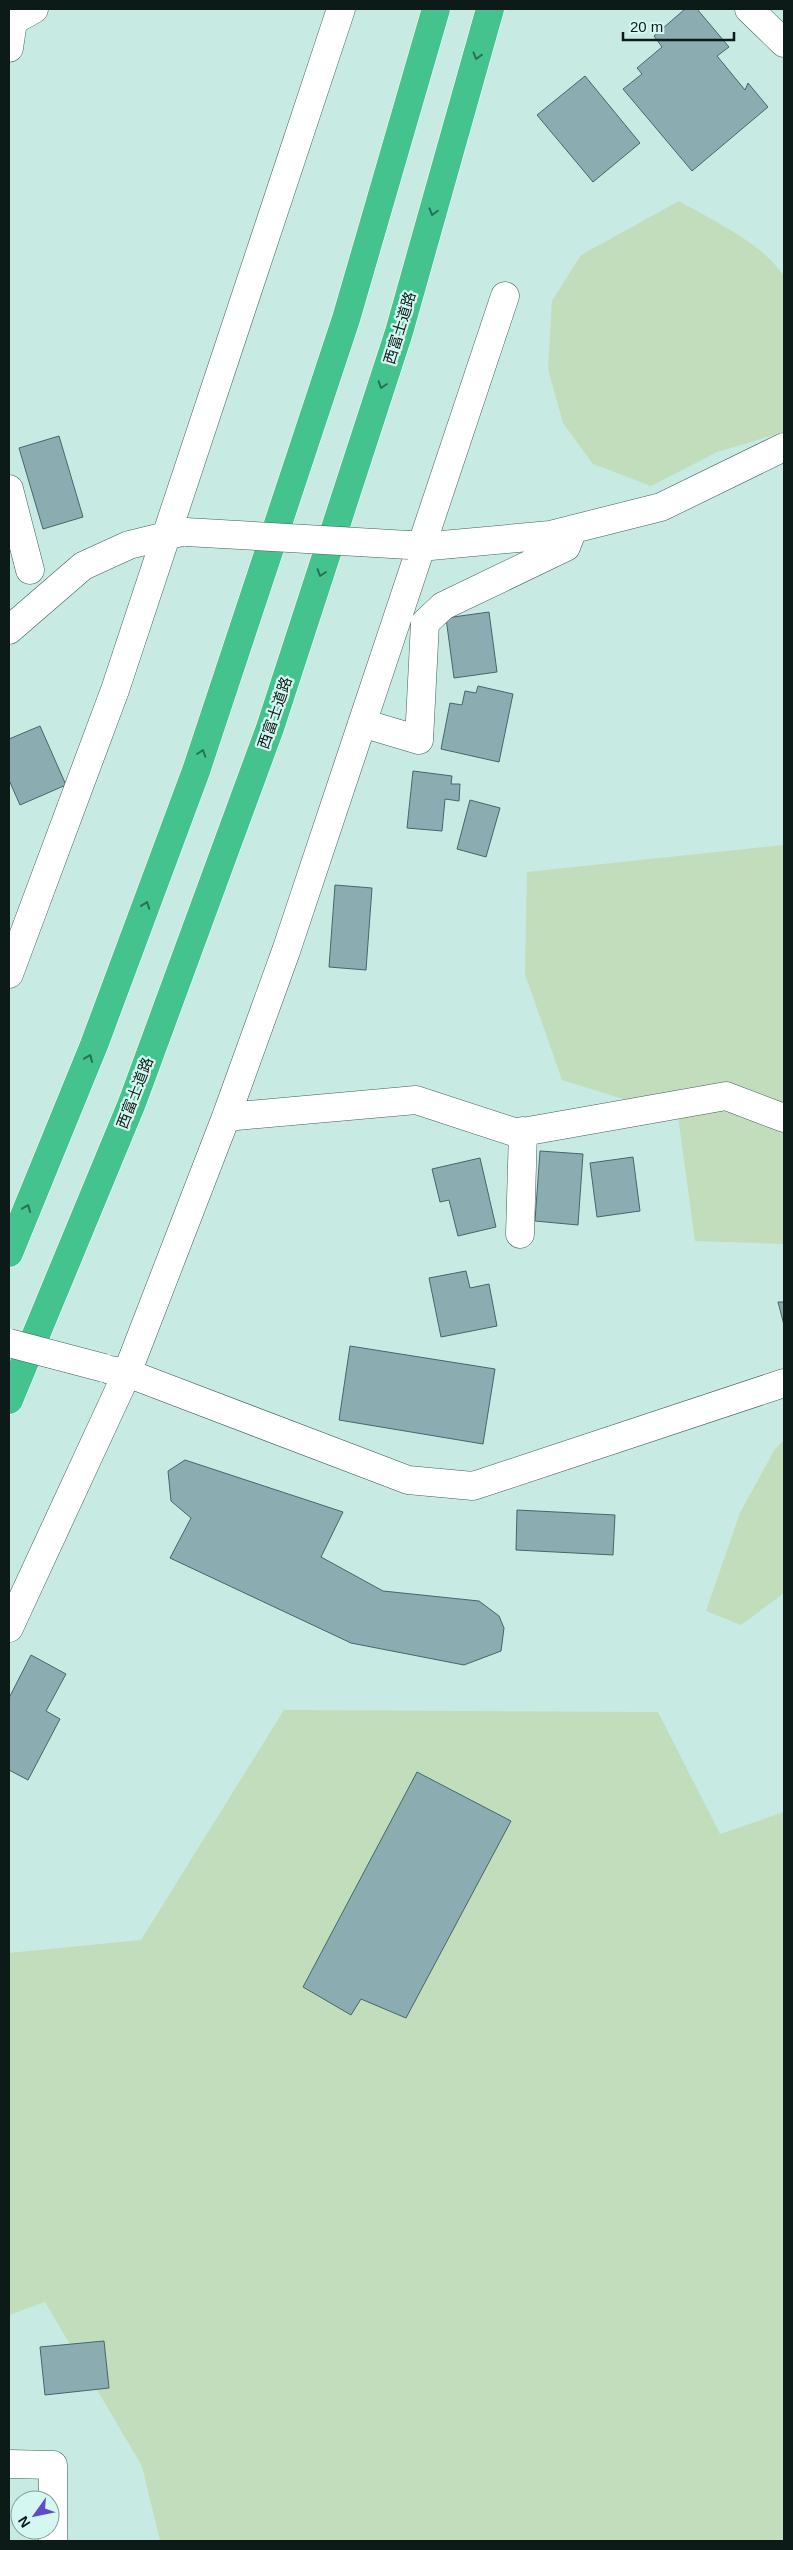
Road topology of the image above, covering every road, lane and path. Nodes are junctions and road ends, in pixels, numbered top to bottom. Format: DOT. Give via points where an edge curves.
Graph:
graph roads {
  1 [pos="34,9"];
  2 [pos="342,9"];
  3 [pos="436,9"];
  4 [pos="490,9"];
  5 [pos="748,9"];
  6 [pos="784,43"];
  7 [pos="9,48"];
  8 [pos="505,296"];
  9 [pos="784,448"];
  10 [pos="9,488"];
  11 [pos="573,529"];
  12 [pos="176,533"];
  13 [pos="415,546"];
  14 [pos="30,570"];
  15 [pos="9,630"];
  16 [pos="362,723"];
  17 [pos="9,974"];
  18 [pos="226,1117"];
  19 [pos="784,1118"];
  20 [pos="523,1131"];
  21 [pos="520,1234"];
  22 [pos="9,1253"];
  23 [pos="9,1343"];
  24 [pos="115,1371"];
  25 [pos="784,1384"];
  26 [pos="9,1400"];
  27 [pos="9,1628"];
  28 [pos="9,2464"];
  29 [pos="53,2541"];
  1 -- 7 [label="street" via="14,21"];
  2 -- 12 [label="street"];
  22 -- 3 [label="highway, one-way" via="94,1045 196,771 346,319"];
  4 -- 26 [label="highway, 西富士道路, one-way" via="399,332 270,728 132,1104"];
  5 -- 6 [label="street"];
  8 -- 13 [label="street"];
  9 -- 11 [label="street" via="661,507"];
  10 -- 14 [label="street"];
  11 -- 13 [label="street" via="550,535"];
  11 -- 16 [label="street" via="566,547 443,606 425,623 419,740"];
  12 -- 13 [label="street, bridge"];
  12 -- 15 [label="street" via="129,545 83,566"];
  12 -- 17 [label="street"];
  13 -- 16 [label="street"];
  16 -- 18 [label="street" via="286,951"];
  18 -- 20 [label="street" via="416,1100 517,1133"];
  18 -- 24 [label="street"];
  19 -- 20 [label="street" via="726,1096"];
  20 -- 21 [label="street"];
  23 -- 24 [label="street, bridge"];
  24 -- 25 [label="street" via="408,1480 473,1486"];
  24 -- 27 [label="street"];
  28 -- 29 [label="street" via="53,2465"];
}
